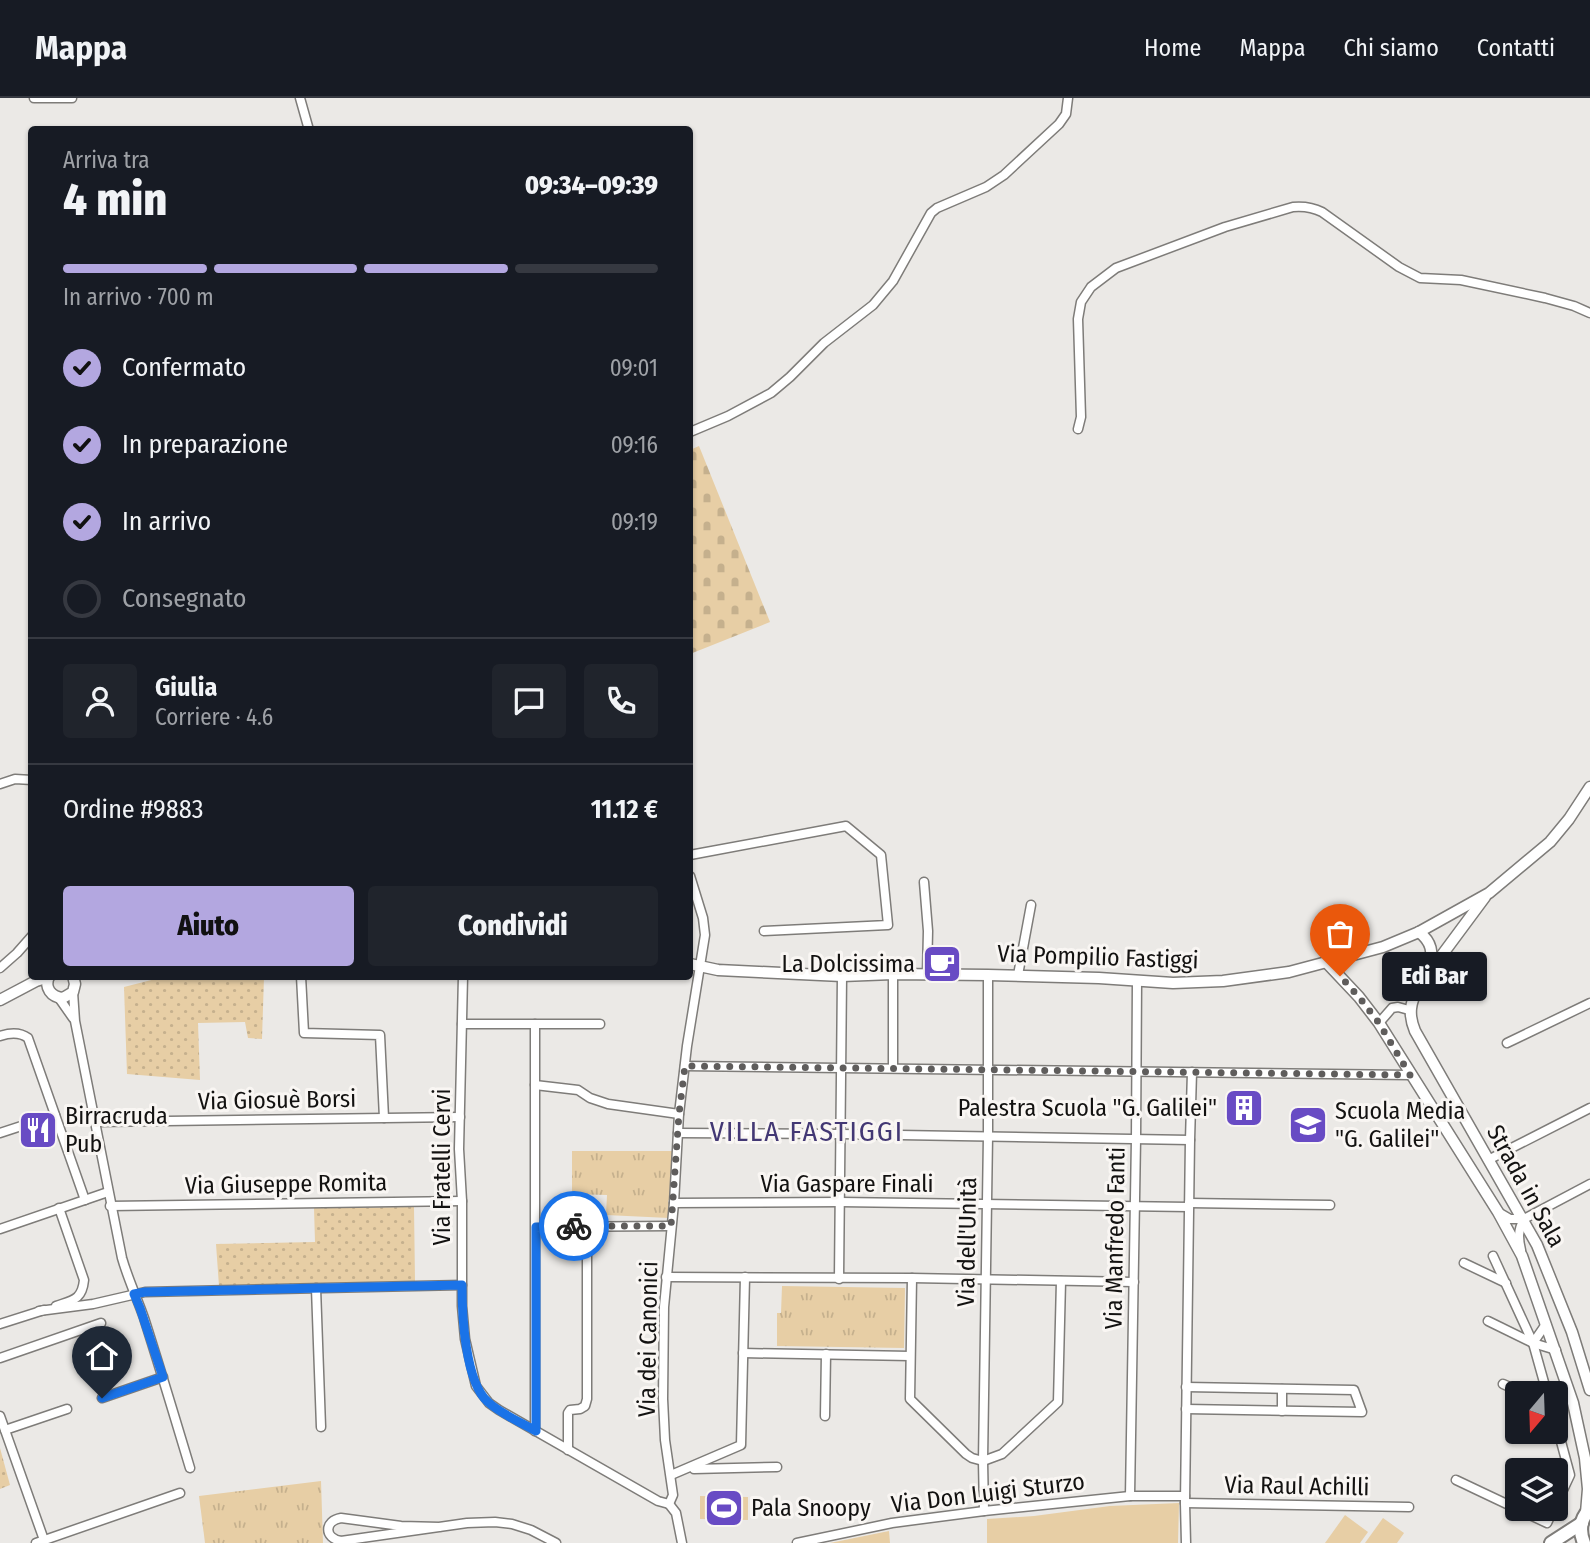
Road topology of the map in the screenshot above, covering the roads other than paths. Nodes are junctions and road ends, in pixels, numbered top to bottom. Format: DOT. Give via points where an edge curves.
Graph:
graph roads {
  1 [pos="34,98"];
  2 [pos="72,98"];
  3 [pos="300,98"];
  4 [pos="1069,98"];
  5 [pos="308,126"];
  6 [pos="1590,313"];
  7 [pos="1078,429"];
  8 [pos="693,431"];
  9 [pos="28,780"];
  10 [pos="0,784"];
  11 [pos="1590,787"];
  12 [pos="693,854"];
  13 [pos="924,882"];
  14 [pos="693,886"];
  15 [pos="1489,892"];
  16 [pos="1031,905"];
  17 [pos="764,931"];
  18 [pos="1419,932"];
  19 [pos="28,941"];
  20 [pos="1326,962"];
  21 [pos="695,965"];
  22 [pos="0,968"];
  23 [pos="1429,971"];
  24 [pos="893,974"];
  25 [pos="927,974"];
  26 [pos="988,975"];
  27 [pos="1018,975"];
  28 [pos="842,976"];
  29 [pos="39,980"];
  30 [pos="48,980"];
  31 [pos="75,980"];
  32 [pos="302,980"];
  33 [pos="463,980"];
  34 [pos="1137,981"];
  35 [pos="28,986"];
  36 [pos="48,989"];
  37 [pos="73,992"];
  38 [pos="58,998"];
  39 [pos="0,1000"];
  40 [pos="1590,1003"];
  41 [pos="1409,1010"];
  42 [pos="75,1021"];
  43 [pos="1379,1023"];
  44 [pos="462,1024"];
  45 [pos="535,1024"];
  46 [pos="600,1024"];
  47 [pos="2,1035"];
  48 [pos="1507,1043"];
  49 [pos="685,1066"];
  50 [pos="842,1068"];
  51 [pos="893,1068"];
  52 [pos="988,1070"];
  53 [pos="1136,1071"];
  54 [pos="1192,1072"];
  55 [pos="1410,1075"];
  56 [pos="535,1085"];
  57 [pos="1590,1108"];
  58 [pos="679,1114"];
  59 [pos="55,1115"];
  60 [pos="460,1117"];
  61 [pos="384,1118"];
  62 [pos="94,1122"];
  63 [pos="0,1133"];
  64 [pos="677,1133"];
  65 [pos="841,1134"];
  66 [pos="988,1136"];
  67 [pos="1136,1139"];
  68 [pos="1190,1140"];
  69 [pos="1488,1160"];
  70 [pos="1590,1185"];
  71 [pos="108,1192"];
  72 [pos="85,1200"];
  73 [pos="462,1201"];
  74 [pos="840,1202"];
  75 [pos="674,1203"];
  76 [pos="988,1204"];
  77 [pos="1189,1205"];
  78 [pos="1330,1205"];
  79 [pos="110,1206"];
  80 [pos="1135,1206"];
  81 [pos="60,1208"];
  82 [pos="1498,1212"];
  83 [pos="1524,1219"];
  84 [pos="587,1226"];
  85 [pos="671,1226"];
  86 [pos="536,1227"];
  87 [pos="0,1228"];
  88 [pos="1493,1256"];
  89 [pos="1522,1256"];
  90 [pos="1464,1263"];
  91 [pos="666,1277"];
  92 [pos="745,1277"];
  93 [pos="912,1278"];
  94 [pos="839,1279"];
  95 [pos="985,1280"];
  96 [pos="1061,1281"];
  97 [pos="1134,1282"];
  98 [pos="1506,1283"];
  99 [pos="462,1285"];
  100 [pos="316,1288"];
  101 [pos="134,1294"];
  102 [pos="39,1311"];
  103 [pos="1488,1321"];
  104 [pos="101,1323"];
  105 [pos="0,1324"];
  106 [pos="1546,1324"];
  107 [pos="1533,1343"];
  108 [pos="1556,1350"];
  109 [pos="743,1353"];
  110 [pos="826,1354"];
  111 [pos="911,1356"];
  112 [pos="0,1358"];
  113 [pos="163,1377"];
  114 [pos="1544,1381"];
  115 [pos="1186,1387"];
  116 [pos="1282,1389"];
  117 [pos="1590,1390"];
  118 [pos="102,1398"];
  119 [pos="67,1409"];
  120 [pos="1186,1409"];
  121 [pos="1282,1411"];
  122 [pos="0,1416"];
  123 [pos="825,1416"];
  124 [pos="321,1427"];
  125 [pos="5,1430"];
  126 [pos="536,1431"];
  127 [pos="568,1450"];
  128 [pos="983,1461"];
  129 [pos="777,1466"];
  130 [pos="190,1468"];
  131 [pos="688,1469"];
  132 [pos="671,1475"];
  133 [pos="1456,1480"];
  134 [pos="180,1493"];
  135 [pos="1130,1496"];
  136 [pos="1185,1499"];
  137 [pos="1505,1503"];
  138 [pos="669,1504"];
  139 [pos="1409,1507"];
  140 [pos="984,1511"];
  141 [pos="1586,1515"];
  142 [pos="440,1527"];
  143 [pos="40,1542"];
  144 [pos="556,1543"];
  145 [pos="682,1543"];
  146 [pos="797,1543"];
  147 [pos="1186,1543"];
  148 [pos="1551,1543"];
  149 [pos="1584,1543"];
  1 -- 2 [label="street"];
  3 -- 5 [label="street"];
  4 -- 8 [label="street" via="1059,124 1004,175 931,213 893,281 873,305 771,393"];
  6 -- 7 [label="street" via="1461,280 1420,278 1322,212 1293,207 1116,268 1091,287 1081,302 1078,319"];
  9 -- 10 [label="street"];
  11 -- 15 [label="street" via="1550,842"];
  12 -- 17 [label="street" via="846,826 881,855 888,925"];
  13 -- 25 [label="street"];
  14 -- 21 [label="street, Via dei Canonici" via="705,935"];
  15 -- 18 [label="street, Via Pompilio Fastiggi"];
  15 -- 23 [label="street"];
  16 -- 27 [label="street"];
  18 -- 20 [label="street, Via Pompilio Fastiggi"];
  18 -- 23 [label="street" via="1431,945"];
  19 -- 22 [label="street"];
  20 -- 34 [label="street, Via Pompilio Fastiggi" via="1223,981"];
  20 -- 43 [label="street, Strada in Sala"];
  21 -- 28 [label="street, Via Pompilio Fastiggi"];
  21 -- 49 [label="street, Via dei Canonici"];
  23 -- 41 [label="street"];
  24 -- 25 [label="street, Via Pompilio Fastiggi"];
  24 -- 28 [label="street, Via Pompilio Fastiggi"];
  24 -- 51 [label="street"];
  25 -- 26 [label="street, Via Pompilio Fastiggi"];
  26 -- 27 [label="street, Via Pompilio Fastiggi"];
  26 -- 52 [label="street, Via dell'Unità"];
  27 -- 34 [label="street, Via Pompilio Fastiggi"];
  28 -- 50 [label="street"];
  29 -- 35 [label="street"];
  30 -- 36 [label="street"];
  31 -- 37 [label="street"];
  32 -- 61 [label="street" via="304,1033 380,1035"];
  33 -- 44 [label="street, Via Fratelli Cervi"];
  34 -- 53 [label="street, Via Manfredo Fanti"];
  35 -- 36 [label="street"];
  35 -- 39 [label="street"];
  36 -- 38 [label="street"];
  37 -- 38 [label="street"];
  37 -- 42 [label="street"];
  38 -- 42 [label="street"];
  40 -- 48 [label="street"];
  41 -- 43 [label="street" via="1392,1008"];
  41 -- 69 [label="street, Strada in Sala" via="1415,1031"];
  42 -- 62 [label="street"];
  43 -- 55 [label="street, Strada in Sala"];
  44 -- 45 [label="street"];
  44 -- 60 [label="street, Via Fratelli Cervi"];
  45 -- 46 [label="street"];
  45 -- 56 [label="street"];
  47 -- 59 [label="street" via="17,1033 28,1038"];
  49 -- 50 [label="street"];
  49 -- 58 [label="street, Via dei Canonici"];
  50 -- 51 [label="street"];
  50 -- 65 [label="street"];
  51 -- 52 [label="street"];
  52 -- 53 [label="street"];
  52 -- 66 [label="street, Via dell'Unità"];
  53 -- 54 [label="street"];
  53 -- 67 [label="street, Via Manfredo Fanti"];
  54 -- 55 [label="street"];
  54 -- 68 [label="street"];
  55 -- 82 [label="street, Strada in Sala"];
  56 -- 58 [label="street" via="578,1090 608,1104"];
  56 -- 86 [label="street"];
  57 -- 69 [label="street"];
  58 -- 64 [label="street, Via dei Canonici"];
  59 -- 63 [label="street"];
  59 -- 72 [label="street"];
  60 -- 61 [label="street, Via Giosuè Borsi"];
  60 -- 73 [label="street, Via Fratelli Cervi"];
  61 -- 62 [label="street, Via Giosuè Borsi"];
  62 -- 71 [label="street"];
  64 -- 65 [label="street"];
  64 -- 75 [label="street, Via dei Canonici"];
  65 -- 66 [label="street"];
  65 -- 74 [label="street"];
  66 -- 67 [label="street"];
  66 -- 76 [label="street, Via dell'Unità"];
  67 -- 68 [label="street"];
  67 -- 80 [label="street, Via Manfredo Fanti"];
  68 -- 77 [label="street"];
  69 -- 83 [label="street, Strada in Sala"];
  70 -- 83 [label="street"];
  71 -- 72 [label="street"];
  71 -- 79 [label="street"];
  72 -- 81 [label="street"];
  73 -- 79 [label="street, Via Giuseppe Romita"];
  73 -- 99 [label="street, Via Fratelli Cervi"];
  74 -- 75 [label="street, Via Gaspare Finali"];
  74 -- 76 [label="street, Via Gaspare Finali"];
  74 -- 94 [label="street"];
  75 -- 85 [label="street, Via dei Canonici"];
  76 -- 80 [label="street, Via Gaspare Finali"];
  76 -- 95 [label="street, Via dell'Unità"];
  77 -- 78 [label="street"];
  77 -- 80 [label="street, Via Gaspare Finali"];
  77 -- 115 [label="street"];
  79 -- 101 [label="street"];
  80 -- 97 [label="street, Via Manfredo Fanti"];
  81 -- 87 [label="street"];
  81 -- 102 [label="street" via="84,1280 83,1291 75,1299"];
  82 -- 83 [label="street" via="1510,1219"];
  82 -- 89 [label="street, Strada in Sala"];
  83 -- 89 [label="street" via="1518,1238"];
  83 -- 117 [label="street, Strada in Sala" via="1572,1332"];
  84 -- 85 [label="street"];
  84 -- 86 [label="street"];
  84 -- 127 [label="street" via="587,1399 585,1406 568,1413"];
  85 -- 91 [label="street, Via dei Canonici"];
  86 -- 126 [label="street"];
  88 -- 98 [label="street"];
  89 -- 106 [label="street, Strada in Sala"];
  90 -- 98 [label="street"];
  91 -- 92 [label="street"];
  91 -- 132 [label="street, Via dei Canonici" via="663,1378"];
  92 -- 94 [label="street"];
  92 -- 109 [label="street"];
  93 -- 94 [label="street"];
  93 -- 95 [label="street"];
  93 -- 111 [label="street"];
  95 -- 96 [label="street"];
  95 -- 128 [label="street, Via dell'Unità"];
  96 -- 97 [label="street"];
  96 -- 128 [label="street" via="1058,1402 1002,1454"];
  97 -- 135 [label="street, Via Manfredo Fanti"];
  98 -- 107 [label="street"];
  99 -- 100 [label="street"];
  99 -- 126 [label="street, Via Fratelli Cervi" via="465,1339 476,1386 489,1403"];
  100 -- 101 [label="street"];
  100 -- 124 [label="street"];
  101 -- 102 [label="street"];
  101 -- 113 [label="street"];
  102 -- 105 [label="street"];
  103 -- 107 [label="street"];
  104 -- 112 [label="street"];
  106 -- 107 [label="street"];
  106 -- 108 [label="street, Strada in Sala"];
  107 -- 108 [label="street"];
  107 -- 114 [label="street"];
  108 -- 141 [label="street, Strada in Sala" via="1585,1458"];
  109 -- 110 [label="street"];
  109 -- 131 [label="street" via="741,1445"];
  110 -- 111 [label="street"];
  110 -- 123 [label="street"];
  111 -- 128 [label="street" via="909,1399 966,1454"];
  113 -- 118 [label="street"];
  113 -- 130 [label="street"];
  115 -- 116 [label="street"];
  115 -- 120 [label="street"];
  116 -- 121 [label="street"];
  116 -- 121 [label="street" via="1354,1390 1362,1412"];
  119 -- 125 [label="street"];
  120 -- 121 [label="street"];
  120 -- 136 [label="street"];
  122 -- 125 [label="street"];
  125 -- 143 [label="street"];
  126 -- 127 [label="street"];
  127 -- 138 [label="street"];
  128 -- 140 [label="street, Via dell'Unità"];
  129 -- 131 [label="street"];
  131 -- 132 [label="street"];
  132 -- 138 [label="street, Via dei Canonici"];
  133 -- 137 [label="street"];
  134 -- 143 [label="street"];
  135 -- 136 [label="street, Via Don Luigi Sturzo"];
  135 -- 140 [label="street, Via Don Luigi Sturzo"];
  136 -- 139 [label="street, Via Raul Achilli"];
  136 -- 147 [label="street"];
  138 -- 145 [label="street, Via dei Canonici" via="676,1513"];
  140 -- 146 [label="street, Via Don Luigi Sturzo" via="891,1523"];
  141 -- 148 [label="main road"];
  141 -- 149 [label="main road" via="1581,1531"];
  142 -- 142 [label="street" via="341,1518 328,1529 329,1535 341,1541"];
  142 -- 144 [label="street" via="512,1524"];
}
